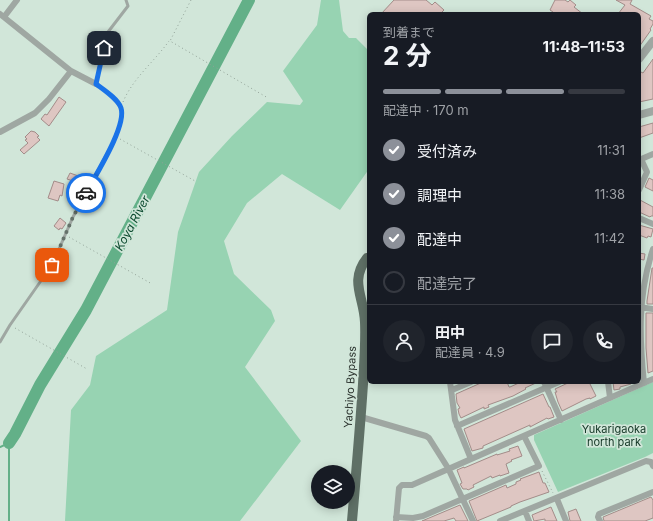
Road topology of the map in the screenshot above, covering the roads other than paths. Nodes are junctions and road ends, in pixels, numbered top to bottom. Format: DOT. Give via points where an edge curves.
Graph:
graph roads {
  1 [pos="17,0"];
  2 [pos="126,0"];
  3 [pos="2,15"];
  4 [pos="653,41"];
  5 [pos="641,56"];
  6 [pos="71,72"];
  7 [pos="96,84"];
  8 [pos="653,111"];
  9 [pos="641,114"];
  10 [pos="0,132"];
  11 [pos="653,154"];
  12 [pos="641,159"];
  13 [pos="641,161"];
  14 [pos="641,186"];
  15 [pos="641,219"];
  16 [pos="653,224"];
  17 [pos="653,249"];
  18 [pos="367,258"];
  19 [pos="641,300"];
  20 [pos="641,307"];
  21 [pos="653,308"];
  22 [pos="0,342"];
  23 [pos="641,356"];
  24 [pos="653,379"];
  25 [pos="644,383"];
  26 [pos="450,384"];
  27 [pos="466,384"];
  28 [pos="608,384"];
  29 [pos="545,385"];
  30 [pos="452,390"];
  31 [pos="610,398"];
  32 [pos="361,417"];
  33 [pos="561,420"];
  34 [pos="457,426"];
  35 [pos="524,436"];
  36 [pos="471,459"];
  37 [pos="653,466"];
  38 [pos="448,468"];
  39 [pos="653,492"];
  40 [pos="463,499"];
  41 [pos="557,499"];
  42 [pos="524,511"];
  43 [pos="396,519"];
  44 [pos="352,521"];
  45 [pos="473,521"];
  46 [pos="500,521"];
  47 [pos="529,521"];
  48 [pos="566,521"];
  49 [pos="600,521"];
  1 -- 3 [label="street"];
  2 -- 7 [label="lane" via="128,6 108,32"];
  3 -- 6 [label="street"];
  4 -- 5 [label="street"];
  6 -- 7 [label="street"];
  6 -- 10 [label="street" via="35,114"];
  7 -- 22 [label="lane" via="109,93 121,107 122,117 116,137 73,217 52,265"];
  8 -- 9 [label="street"];
  11 -- 12 [label="street"];
  13 -- 14 [label="street" via="647,172"];
  15 -- 16 [label="street"];
  17 -- 19 [label="street"];
  18 -- 32 [label="highway, Yachiyo Bypass" via="361,266 357,282 365,321"];
  20 -- 21 [label="street"];
  23 -- 25 [label="street"];
  24 -- 25 [label="street"];
  25 -- 31 [label="street"];
  26 -- 30 [label="street"];
  27 -- 30 [label="street"];
  28 -- 31 [label="street"];
  29 -- 33 [label="street"];
  29 -- 34 [label="street"];
  30 -- 34 [label="street"];
  31 -- 33 [label="street"];
  32 -- 38 [label="street" via="426,436"];
  32 -- 44 [label="highway, Yachiyo Bypass"];
  33 -- 35 [label="street"];
  34 -- 36 [label="street"];
  35 -- 36 [label="street"];
  35 -- 40 [label="street" via="539,466"];
  36 -- 38 [label="street"];
  37 -- 41 [label="street" via="651,462 646,461"];
  38 -- 40 [label="street"];
  38 -- 43 [label="street" via="412,485 402,485 399,488"];
  39 -- 49 [label="street" via="599,514"];
  40 -- 43 [label="street" via="423,516"];
  40 -- 45 [label="street"];
  41 -- 42 [label="street"];
  41 -- 48 [label="street"];
  42 -- 46 [label="street"];
  42 -- 47 [label="street"];
}
